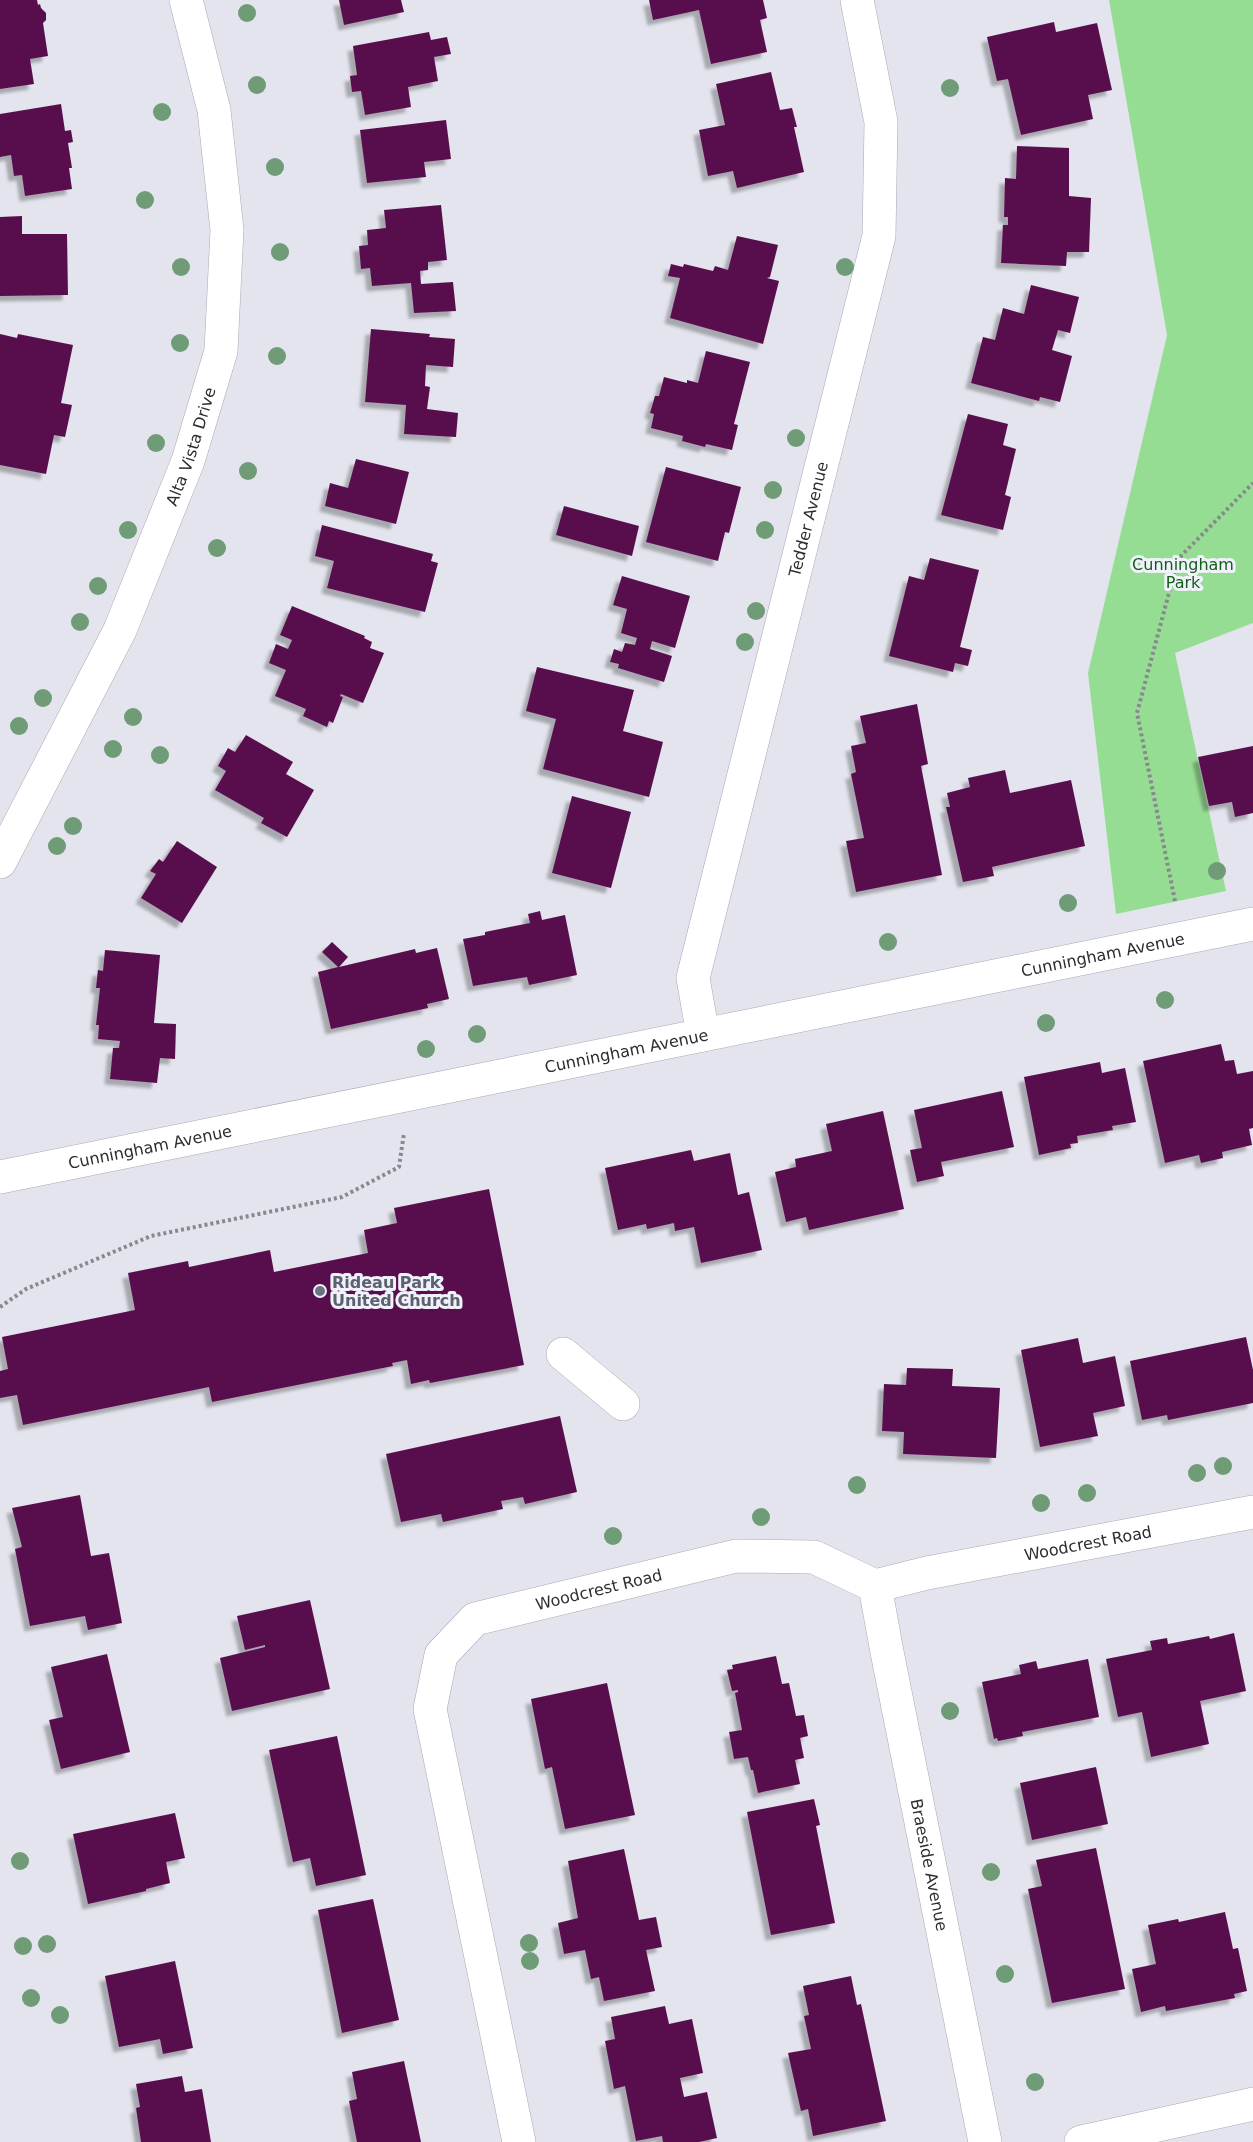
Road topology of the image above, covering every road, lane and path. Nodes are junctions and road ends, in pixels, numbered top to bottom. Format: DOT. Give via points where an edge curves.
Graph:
graph roads {
  1 [pos="186,0"];
  2 [pos="857,0"];
  3 [pos="1253,483"];
  4 [pos="0,862"];
  5 [pos="1253,924"];
  6 [pos="1183,939"];
  7 [pos="703,1035"];
  8 [pos="408,1095"];
  9 [pos="0,1177"];
  10 [pos="0,1307"];
  11 [pos="563,1354"];
  12 [pos="623,1404"];
  13 [pos="1253,1512"];
  14 [pos="875,1586"];
  15 [pos="1253,2104"];
  16 [pos="519,2142"];
  17 [pos="986,2142"];
  18 [pos="1081,2142"];
  1 -- 4 [label="street, Alta Vista Drive" via="214,110 227,230 221,351 188,461 120,630"];
  2 -- 7 [label="street, Tedder Avenue" via="881,122 879,236 693,978"];
  3 -- 6 [label="path" via="1178,559 1137,713"];
  5 -- 6 [label="street, Cunningham Avenue"];
  6 -- 7 [label="street, Cunningham Avenue"];
  7 -- 8 [label="street, Cunningham Avenue"];
  8 -- 9 [label="street, Cunningham Avenue"];
  8 -- 10 [label="path" via="399,1167 342,1197 151,1236 26,1289"];
  11 -- 12 [label="street"];
  13 -- 14 [label="street, Woodcrest Road"];
  14 -- 16 [label="street, Woodcrest Road" via="814,1557 736,1556 475,1619 441,1655 430,1709"];
  14 -- 17 [label="street, Braeside Avenue"];
  15 -- 18 [label="street"];
}
